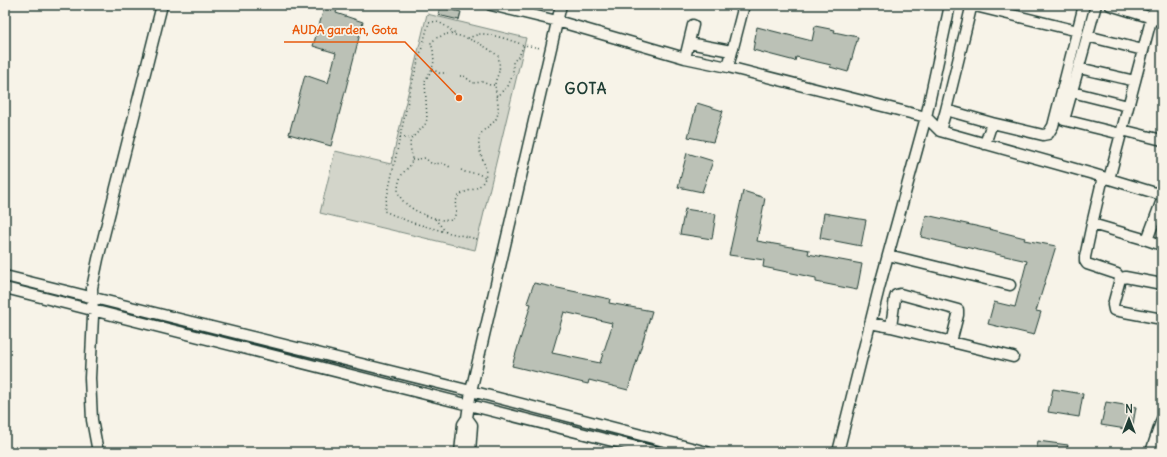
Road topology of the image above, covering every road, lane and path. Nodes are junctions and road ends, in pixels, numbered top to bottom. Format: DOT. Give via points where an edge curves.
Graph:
graph roads {
  1 [pos="162,5"];
  2 [pos="491,5"];
  3 [pos="561,5"];
  4 [pos="744,5"];
  5 [pos="950,5"];
  6 [pos="1096,5"];
  7 [pos="1110,5"];
  8 [pos="1155,5"];
  9 [pos="1083,9"];
  10 [pos="1152,18"];
  11 [pos="557,21"];
  12 [pos="1162,21"];
  13 [pos="693,26"];
  14 [pos="1078,31"];
  15 [pos="455,34"];
  16 [pos="1087,36"];
  17 [pos="468,38"];
  18 [pos="689,43"];
  19 [pos="524,45"];
  20 [pos="550,50"];
  21 [pos="1143,50"];
  22 [pos="731,51"];
  23 [pos="686,58"];
  24 [pos="728,66"];
  25 [pos="1079,68"];
  26 [pos="432,69"];
  27 [pos="447,73"];
  28 [pos="460,76"];
  29 [pos="1135,82"];
  30 [pos="495,85"];
  31 [pos="1072,92"];
  32 [pos="496,97"];
  33 [pos="1128,106"];
  34 [pos="946,110"];
  35 [pos="926,117"];
  36 [pos="992,122"];
  37 [pos="940,131"];
  38 [pos="1121,132"];
  39 [pos="400,137"];
  40 [pos="411,139"];
  41 [pos="1162,140"];
  42 [pos="985,144"];
  43 [pos="412,160"];
  44 [pos="450,167"];
  45 [pos="461,170"];
  46 [pos="485,177"];
  47 [pos="1106,178"];
  48 [pos="1162,195"];
  49 [pos="1162,200"];
  50 [pos="435,219"];
  51 [pos="1092,224"];
  52 [pos="446,232"];
  53 [pos="477,239"];
  54 [pos="1147,240"];
  55 [pos="1162,245"];
  56 [pos="888,255"];
  57 [pos="1117,274"];
  58 [pos="5,276"];
  59 [pos="1162,284"];
  60 [pos="1010,285"];
  61 [pos="5,288"];
  62 [pos="92,298"];
  63 [pos="93,310"];
  64 [pos="1162,319"];
  65 [pos="870,323"];
  66 [pos="891,327"];
  67 [pos="951,342"];
  68 [pos="1013,357"];
  69 [pos="471,391"];
  70 [pos="469,404"];
  71 [pos="468,418"];
  72 [pos="1162,419"];
  73 [pos="98,452"];
  74 [pos="460,452"];
  75 [pos="470,452"];
  76 [pos="656,452"];
  77 [pos="707,452"];
  78 [pos="838,452"];
  79 [pos="1151,452"];
  1 -- 62 [label="street" via="98,259"];
  2 -- 11 [label="street"];
  3 -- 11 [label="street"];
  4 -- 22 [label="street"];
  5 -- 35 [label="street"];
  6 -- 16 [label="street"];
  7 -- 10 [label="street"];
  8 -- 10 [label="street"];
  9 -- 14 [label="street"];
  10 -- 12 [label="street"];
  10 -- 21 [label="street"];
  11 -- 20 [label="street"];
  11 -- 23 [label="street"];
  13 -- 18 [label="street"];
  14 -- 34 [label="street" via="975,6 971,8"];
  14 -- 36 [label="street" via="1053,126 1048,134 1043,135"];
  15 -- 17 [label="path"];
  15 -- 26 [label="path" via="442,35 432,41"];
  15 -- 39 [label="path" via="446,26 429,22"];
  16 -- 21 [label="street"];
  16 -- 25 [label="street"];
  17 -- 19 [label="path" via="480,34 489,35"];
  17 -- 30 [label="path" via="489,48 498,56 500,71"];
  18 -- 22 [label="street"];
  18 -- 23 [label="street"];
  19 -- 20 [label="path"];
  19 -- 32 [label="path" via="513,62 513,74 508,86"];
  20 -- 69 [label="street"];
  21 -- 29 [label="street"];
  22 -- 24 [label="street"];
  23 -- 24 [label="street"];
  24 -- 35 [label="street"];
  25 -- 29 [label="street"];
  25 -- 31 [label="street"];
  26 -- 27 [label="path" via="439,73"];
  26 -- 40 [label="path" via="425,81 425,125"];
  28 -- 30 [label="path" via="473,83"];
  29 -- 33 [label="street"];
  30 -- 32 [label="path"];
  31 -- 33 [label="street"];
  31 -- 38 [label="street" via="1064,120"];
  32 -- 46 [label="path" via="498,106 495,120 478,139 481,158 486,166"];
  33 -- 38 [label="street"];
  34 -- 36 [label="street"];
  34 -- 37 [label="street"];
  35 -- 37 [label="street"];
  35 -- 56 [label="street"];
  36 -- 42 [label="street"];
  37 -- 42 [label="street"];
  38 -- 41 [label="street"];
  38 -- 47 [label="street"];
  39 -- 40 [label="path"];
  39 -- 52 [label="path" via="384,211 410,222"];
  40 -- 43 [label="path"];
  42 -- 47 [label="street"];
  43 -- 44 [label="path" via="425,158 432,164 441,162"];
  43 -- 50 [label="path" via="402,174 399,195 414,209"];
  45 -- 46 [label="path"];
  46 -- 50 [label="path" via="482,185 457,197 453,220"];
  47 -- 48 [label="street"];
  47 -- 51 [label="street"];
  49 -- 54 [label="street"];
  50 -- 52 [label="path"];
  51 -- 54 [label="street"];
  51 -- 57 [label="street" via="1085,261 1087,264"];
  52 -- 53 [label="path"];
  54 -- 55 [label="street"];
  56 -- 60 [label="street"];
  56 -- 65 [label="street"];
  58 -- 62 [label="street"];
  59 -- 64 [label="street" via="1125,277 1120,279 1113,305 1114,310"];
  61 -- 63 [label="street"];
  62 -- 63 [label="street"];
  62 -- 69 [label="street"];
  63 -- 70 [label="street"];
  63 -- 73 [label="street" via="90,378 92,420"];
  65 -- 66 [label="street"];
  65 -- 78 [label="street"];
  66 -- 67 [label="street"];
  66 -- 67 [label="street" via="895,298 900,294 958,310"];
  67 -- 68 [label="street"];
  69 -- 70 [label="street"];
  69 -- 77 [label="street"];
  70 -- 71 [label="street"];
  70 -- 76 [label="street"];
  71 -- 74 [label="street" via="462,424"];
  71 -- 75 [label="street" via="472,425"];
  72 -- 79 [label="street"];
}
